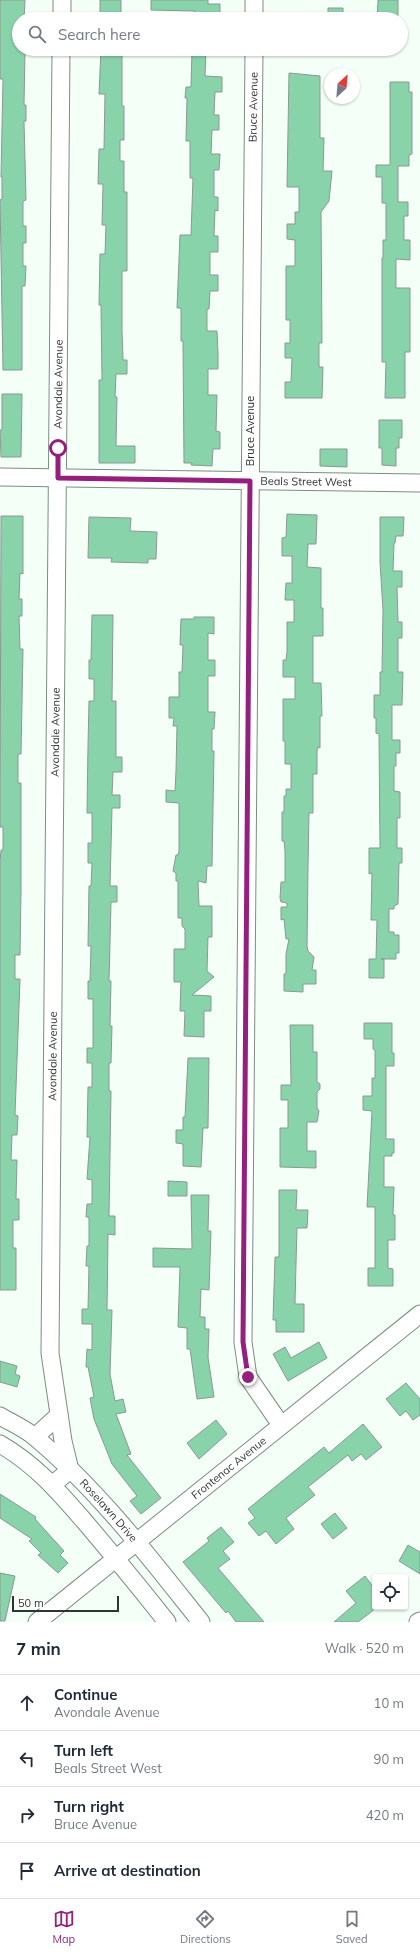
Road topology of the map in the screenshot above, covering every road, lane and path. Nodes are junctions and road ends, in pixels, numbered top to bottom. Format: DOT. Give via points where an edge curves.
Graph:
graph roads {
  1 [pos="62,0"];
  2 [pos="254,0"];
  3 [pos="62,12"];
  4 [pos="254,12"];
  5 [pos="61,56"];
  6 [pos="254,56"];
  7 [pos="0,477"];
  8 [pos="58,478"];
  9 [pos="250,481"];
  10 [pos="420,483"];
  11 [pos="420,1314"];
  12 [pos="0,1416"];
  13 [pos="59,1416"];
  14 [pos="282,1425"];
  15 [pos="35,1437"];
  16 [pos="0,1444"];
  17 [pos="70,1470"];
  18 [pos="52,1485"];
  19 [pos="136,1541"];
  20 [pos="116,1558"];
  21 [pos="37,1622"];
  22 [pos="167,1622"];
  23 [pos="201,1622"];
  1 -- 3 [label="street"];
  2 -- 4 [label="street"];
  5 -- 8 [label="street, Avondale Avenue"];
  6 -- 9 [label="street, Bruce Avenue"];
  7 -- 8 [label="street, Beals Street West"];
  8 -- 9 [label="street, Beals Street West"];
  8 -- 13 [label="street, Avondale Avenue" via="50,1352"];
  9 -- 10 [label="street, Beals Street West"];
  9 -- 14 [label="street, Bruce Avenue" via="243,1342 248,1377"];
  11 -- 14 [label="street, Frontenac Avenue"];
  12 -- 15 [label="street, Roselawn Drive"];
  13 -- 15 [label="street"];
  13 -- 17 [label="street, Avondale Avenue"];
  14 -- 19 [label="street, Frontenac Avenue"];
  15 -- 17 [label="street, Roselawn Drive"];
  16 -- 18 [label="street" via="22,1457"];
  17 -- 18 [label="street"];
  17 -- 19 [label="street, Roselawn Drive"];
  18 -- 20 [label="street"];
  19 -- 20 [label="street, Frontenac Avenue"];
  19 -- 23 [label="street, Roselawn Drive"];
  20 -- 21 [label="street, Frontenac Avenue"];
  20 -- 22 [label="street"];
}
